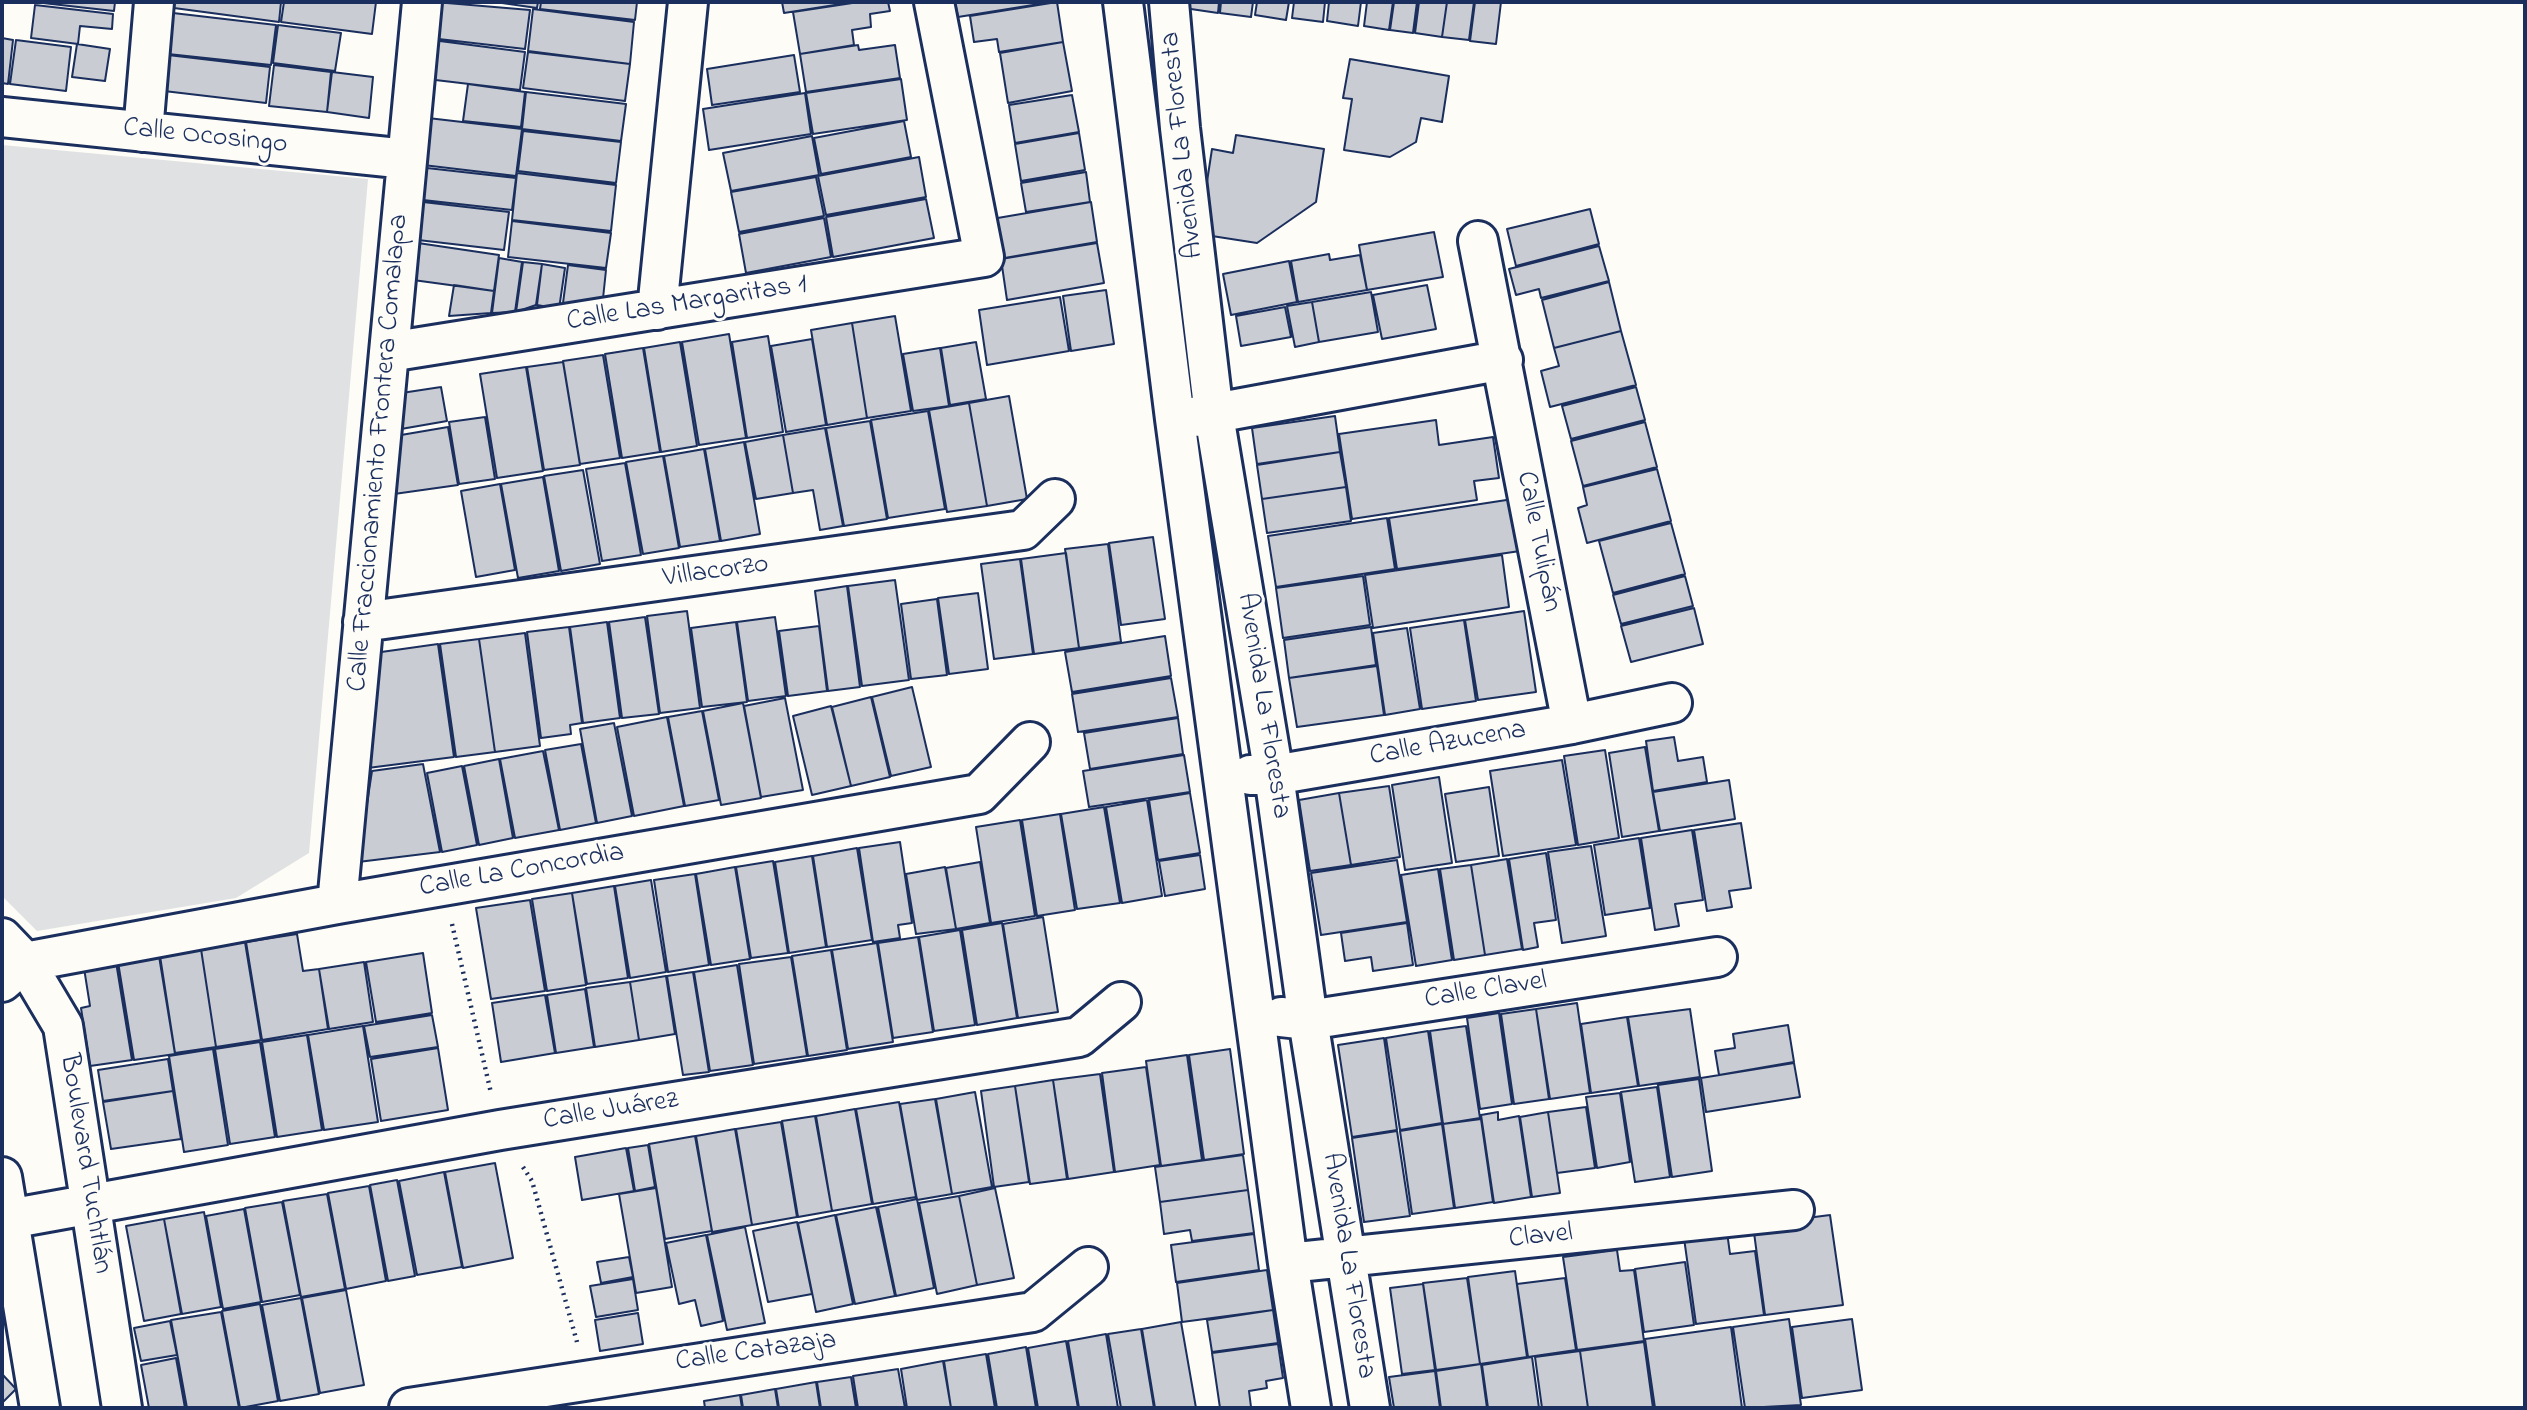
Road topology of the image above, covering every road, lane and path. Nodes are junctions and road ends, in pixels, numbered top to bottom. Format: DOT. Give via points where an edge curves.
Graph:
graph roads {
  1 [pos="155,2"];
  2 [pos="422,2"];
  3 [pos="688,2"];
  4 [pos="934,2"];
  5 [pos="1123,2"];
  6 [pos="1169,2"];
  7 [pos="2,117"];
  8 [pos="1180,128"];
  9 [pos="1137,130"];
  10 [pos="143,132"];
  11 [pos="407,159"];
  12 [pos="1478,241"];
  13 [pos="657,310"];
  14 [pos="389,352"];
  15 [pos="1503,360"];
  16 [pos="1214,415"];
  17 [pos="1175,419"];
  18 [pos="1055,499"];
  19 [pos="363,622"];
  20 [pos="1672,703"];
  21 [pos="1572,724"];
  22 [pos="1030,743"];
  23 [pos="1223,774"];
  24 [pos="1274,775"];
  25 [pos="337,904"];
  26 [pos="1717,957"];
  27 [pos="10,961"];
  28 [pos="1121,1002"];
  29 [pos="1255,1013"];
  30 [pos="1308,1020"];
  31 [pos="2,1177"];
  32 [pos="91,1207"];
  33 [pos="1794,1210"];
  34 [pos="5,1223"];
  35 [pos="1347,1259"];
  36 [pos="1288,1263"];
  37 [pos="1088,1267"];
  38 [pos="40,1408"];
  39 [pos="122,1408"];
  40 [pos="409,1408"];
  41 [pos="1311,1408"];
  42 [pos="1370,1408"];
  1 -- 10 [label="street"];
  2 -- 11 [label="street, Calle Fraccionamiento Frontera Comalapa"];
  3 -- 13 [label="street"];
  4 -- 13 [label="street, Calle Las Margaritas 1" via="984,257"];
  5 -- 9 [label="street, Avenida La Floresta"];
  6 -- 8 [label="street, Avenida La Floresta"];
  7 -- 10 [label="street, Calle Ocosingo"];
  8 -- 9 [label="street"];
  8 -- 16 [label="street, Avenida La Floresta"];
  9 -- 17 [label="street, Avenida La Floresta"];
  10 -- 11 [label="street, Calle Ocosingo"];
  11 -- 14 [label="street, Calle Fraccionamiento Frontera Comalapa"];
  12 -- 15 [label="street, Calle Tulipán"];
  13 -- 14 [label="street, Calle Las Margaritas 1"];
  14 -- 19 [label="street, Calle Fraccionamiento Frontera Comalapa"];
  15 -- 16 [label="street"];
  15 -- 21 [label="street, Calle Tulipán"];
  16 -- 17 [label="street"];
  16 -- 24 [label="street, Avenida La Floresta"];
  17 -- 23 [label="street, Avenida La Floresta"];
  18 -- 19 [label="street, Villacorzo" via="1023,530"];
  19 -- 25 [label="street, Calle Fraccionamiento Frontera Comalapa"];
  20 -- 21 [label="street, Calle Azucena"];
  21 -- 24 [label="street, Calle Azucena"];
  22 -- 25 [label="street, Calle La Concordia" via="979,794"];
  23 -- 24 [label="street, Calle Azucena"];
  23 -- 29 [label="street, Avenida La Floresta"];
  24 -- 30 [label="street, Avenida La Floresta"];
  25 -- 27 [label="street, Calle La Concordia"];
  26 -- 30 [label="street, Calle Clavel"];
  27 -- 32 [label="street, Boulevard Tuchtlán" via="64,1026"];
  28 -- 32 [label="street, Calle Juárez" via="1079,1037 500,1130"];
  29 -- 30 [label="street, Calle Clavel"];
  29 -- 36 [label="street, Avenida La Floresta"];
  30 -- 35 [label="street, Avenida La Floresta"];
  31 -- 34 [label="street"];
  32 -- 34 [label="street, Calle Juárez"];
  32 -- 39 [label="street, Boulevard Tuchtlán"];
  33 -- 35 [label="street, Clavel"];
  34 -- 38 [label="street"];
  35 -- 36 [label="street, Clavel"];
  35 -- 42 [label="street, Avenida La Floresta"];
  36 -- 41 [label="street, Avenida La Floresta"];
  37 -- 40 [label="street, Calle Catazaja" via="1032,1312"];
}
